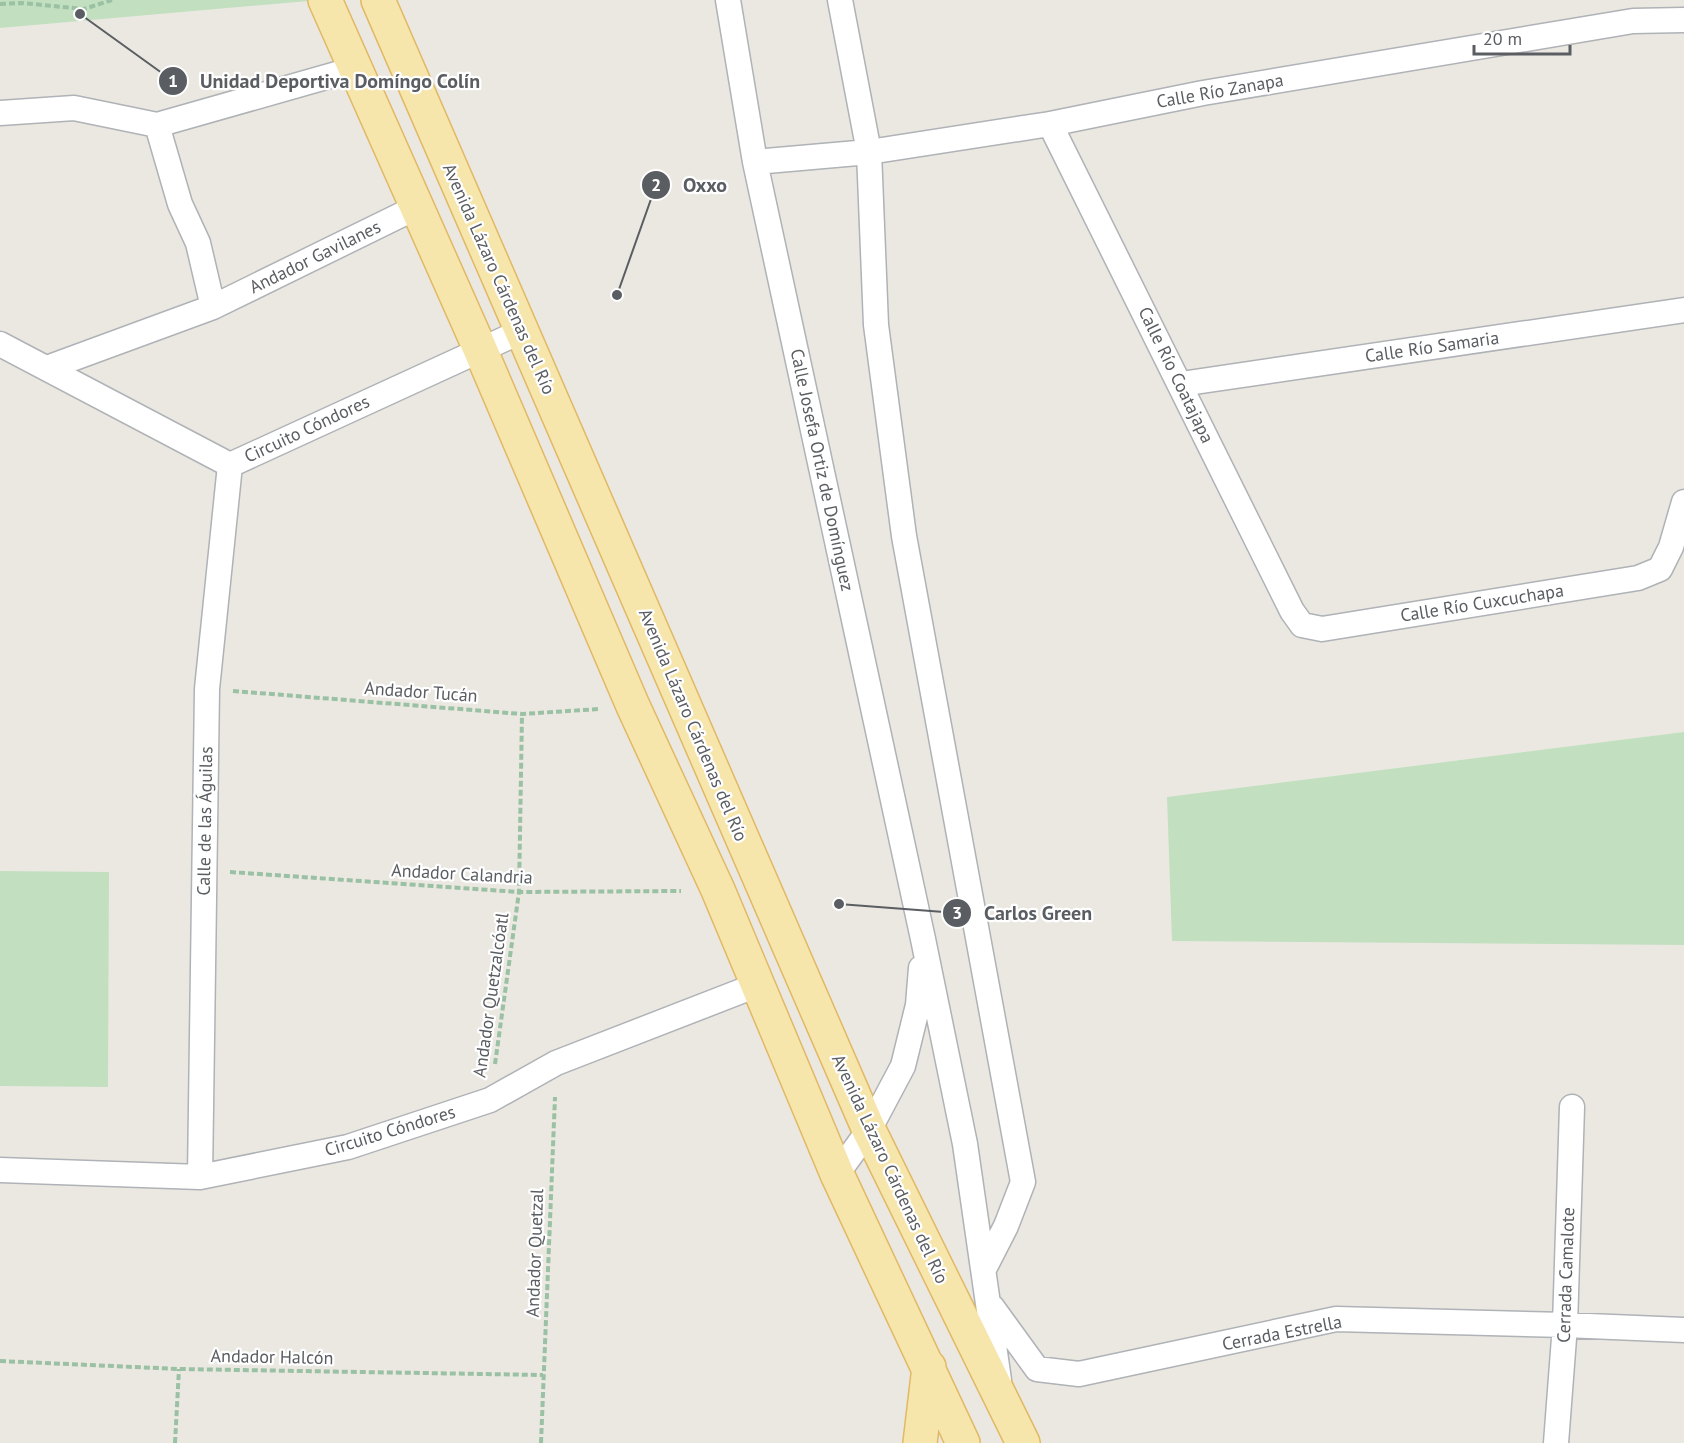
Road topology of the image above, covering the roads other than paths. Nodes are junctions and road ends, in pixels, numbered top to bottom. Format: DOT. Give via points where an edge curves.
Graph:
graph roads {
  1 [pos="325,0"];
  2 [pos="378,0"];
  3 [pos="728,0"];
  4 [pos="840,0"];
  5 [pos="1684,20"];
  6 [pos="354,69"];
  7 [pos="0,113"];
  8 [pos="1050,124"];
  9 [pos="157,125"];
  10 [pos="869,152"];
  11 [pos="755,162"];
  12 [pos="417,207"];
  13 [pos="213,307"];
  14 [pos="1684,310"];
  15 [pos="522,331"];
  16 [pos="0,344"];
  17 [pos="480,349"];
  18 [pos="47,368"];
  19 [pos="1181,384"];
  20 [pos="230,465"];
  21 [pos="1684,502"];
  22 [pos="1302,624"];
  23 [pos="923,939"];
  24 [pos="757,985"];
  25 [pos="1572,1107"];
  26 [pos="868,1130"];
  27 [pos="0,1170"];
  28 [pos="837,1174"];
  29 [pos="200,1177"];
  30 [pos="984,1269"];
  31 [pos="989,1302"];
  32 [pos="1565,1325"];
  33 [pos="1684,1330"];
  34 [pos="929,1367"];
  35 [pos="1002,1400"];
  36 [pos="920,1443"];
  37 [pos="963,1443"];
  38 [pos="1023,1443"];
  39 [pos="1039,1443"];
  40 [pos="1556,1443"];
  1 -- 6 [label="main road"];
  2 -- 15 [label="main road, Avenida Lázaro Cárdenas del Río"];
  3 -- 11 [label="street, Calle Josefa Ortiz de Domínguez"];
  4 -- 10 [label="street"];
  5 -- 8 [label="street, Calle Río Zanapa" via="1633,21 1203,93"];
  6 -- 9 [label="street"];
  6 -- 12 [label="main road"];
  7 -- 9 [label="street" via="74,108"];
  8 -- 10 [label="street, Calle Río Zanapa"];
  8 -- 19 [label="street, Calle Río Coatajapa"];
  9 -- 13 [label="street" via="180,204 198,243"];
  10 -- 11 [label="street, Calle Río Zanapa"];
  10 -- 30 [label="street" via="876,325 904,536 1023,1182"];
  11 -- 23 [label="street, Calle Josefa Ortiz de Domínguez"];
  12 -- 13 [label="street, Andador Gavilanes"];
  12 -- 17 [label="main road"];
  13 -- 18 [label="street, Andador Gavilanes"];
  14 -- 19 [label="street, Calle Río Samaria"];
  15 -- 17 [label="street, Circuito Cóndores"];
  15 -- 26 [label="main road, Avenida Lázaro Cárdenas del Río"];
  16 -- 18 [label="street, Circuito Cóndores"];
  17 -- 20 [label="street, Circuito Cóndores"];
  17 -- 24 [label="main road"];
  18 -- 20 [label="street, Circuito Cóndores"];
  19 -- 22 [label="street, Calle Río Coatajapa" via="1292,611"];
  20 -- 29 [label="street, Calle de las Águilas" via="207,689"];
  21 -- 22 [label="street, Calle Río Cuxcuchapa" via="1671,548 1660,569 1638,578 1322,629"];
  23 -- 26 [label="street" via="918,1005 903,1065"];
  23 -- 30 [label="street, Calle Josefa Ortiz de Domínguez" via="965,1144"];
  24 -- 28 [label="main road"];
  24 -- 29 [label="street, Circuito Cóndores" via="556,1063 490,1100 348,1147"];
  25 -- 32 [label="street, Cerrada Camalote"];
  26 -- 28 [label="street"];
  26 -- 35 [label="main road, Avenida Lázaro Cárdenas del Río"];
  27 -- 29 [label="street, Circuito Cóndores"];
  28 -- 34 [label="main road"];
  30 -- 31 [label="street, Calle Josefa Ortiz de Domínguez"];
  31 -- 32 [label="street, Cerrada Estrella" via="1037,1370 1079,1374 1336,1320"];
  31 -- 35 [label="street, Calle Josefa Ortiz de Domínguez"];
  32 -- 33 [label="street, Cerrada Estrella"];
  32 -- 40 [label="street, Cerrada Camalote"];
  34 -- 36 [label="main road"];
  34 -- 37 [label="main road"];
  35 -- 38 [label="main road, Avenida Lázaro Cárdenas del Río"];
  35 -- 39 [label="main road"];
}
